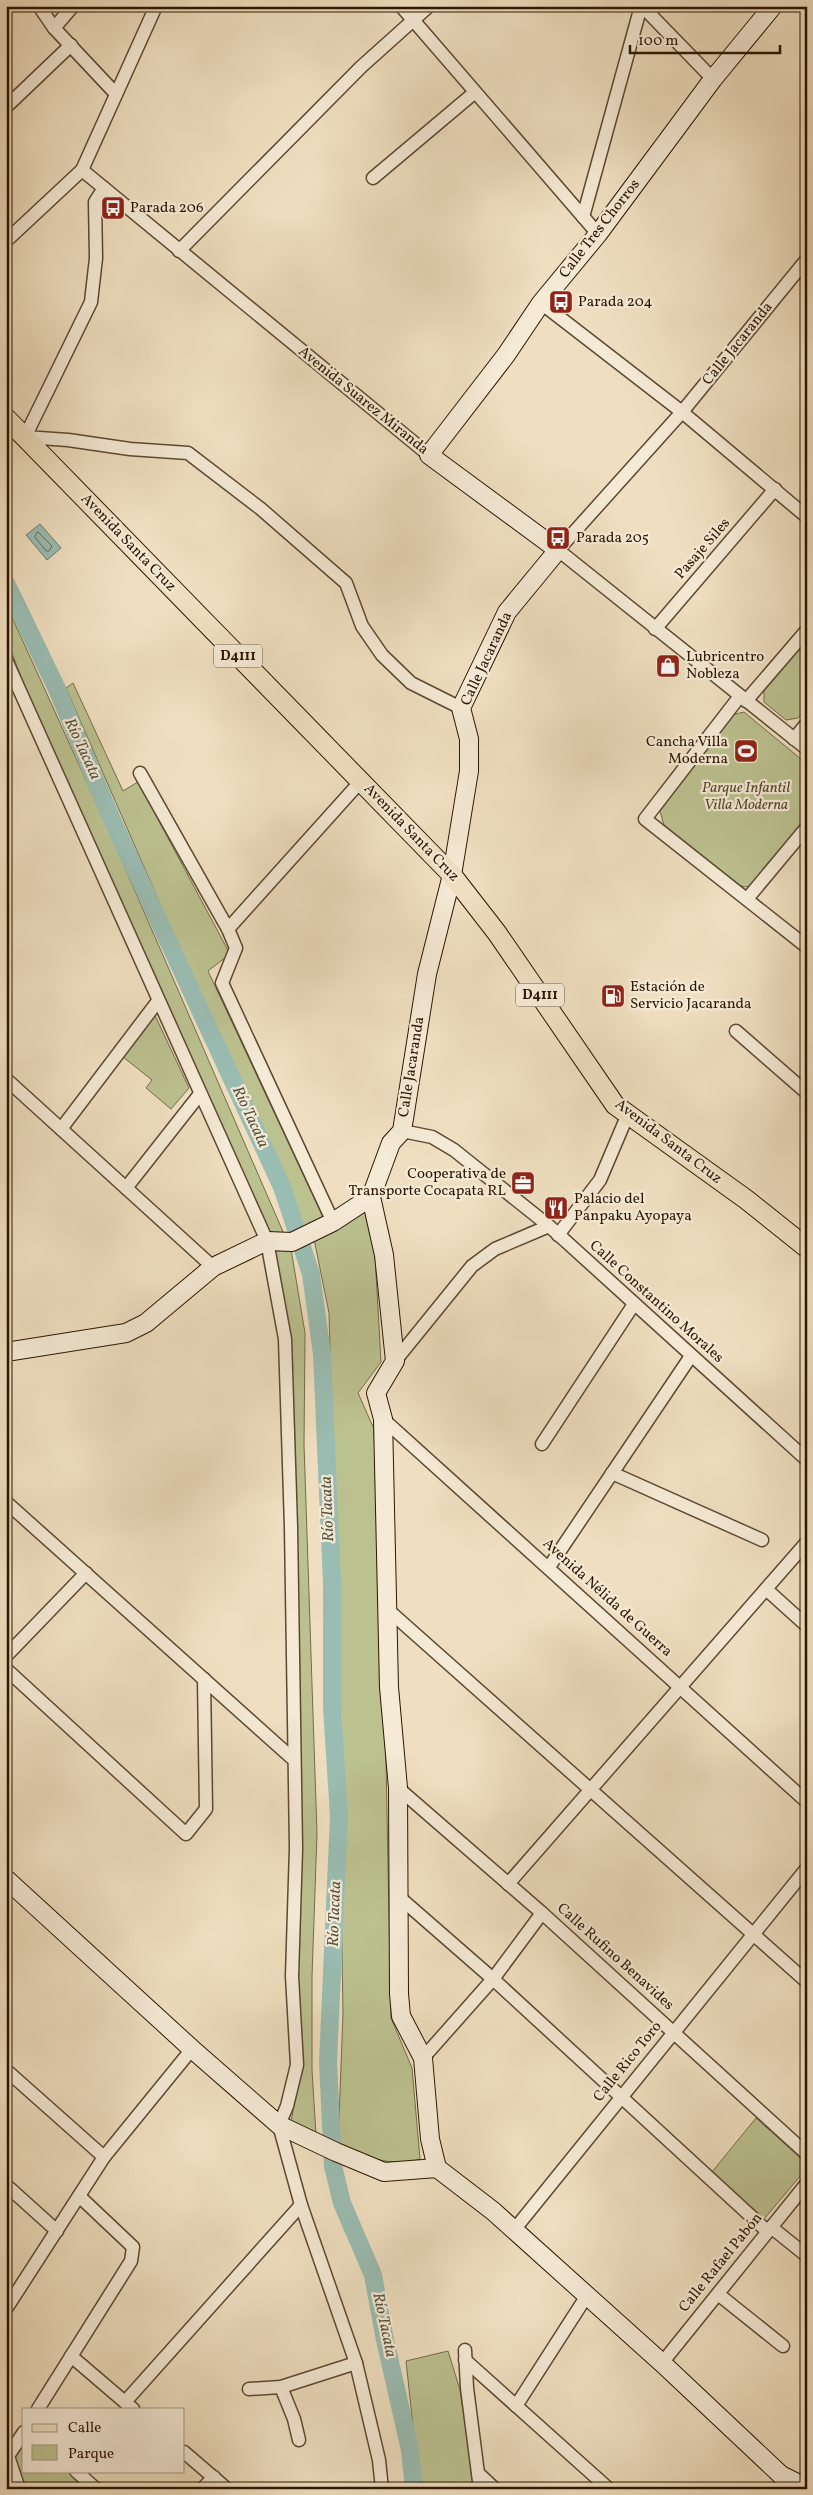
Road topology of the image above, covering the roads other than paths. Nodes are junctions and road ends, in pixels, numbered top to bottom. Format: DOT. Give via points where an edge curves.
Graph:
graph roads {
  1 [pos="39,6"];
  2 [pos="73,6"];
  3 [pos="156,6"];
  4 [pos="401,6"];
  5 [pos="429,6"];
  6 [pos="641,6"];
  7 [pos="772,6"];
  8 [pos="414,19"];
  9 [pos="54,28"];
  10 [pos="71,45"];
  11 [pos="713,79"];
  12 [pos="116,94"];
  13 [pos="474,94"];
  14 [pos="6,107"];
  15 [pos="82,170"];
  16 [pos="373,178"];
  17 [pos="104,188"];
  18 [pos="583,217"];
  19 [pos="598,234"];
  20 [pos="6,241"];
  21 [pos="180,251"];
  22 [pos="807,259"];
  23 [pos="541,303"];
  24 [pos="682,412"];
  25 [pos="6,418"];
  26 [pos="25,437"];
  27 [pos="429,454"];
  28 [pos="775,489"];
  29 [pos="807,517"];
  30 [pos="558,550"];
  31 [pos="654,629"];
  32 [pos="807,630"];
  33 [pos="6,660"];
  34 [pos="743,698"];
  35 [pos="462,708"];
  36 [pos="807,723"];
  37 [pos="794,739"];
  38 [pos="807,749"];
  39 [pos="140,773"];
  40 [pos="361,781"];
  41 [pos="807,827"];
  42 [pos="452,875"];
  43 [pos="747,899"];
  44 [pos="228,929"];
  45 [pos="807,947"];
  46 [pos="158,1001"];
  47 [pos="736,1032"];
  48 [pos="7,1082"];
  49 [pos="807,1093"];
  50 [pos="200,1094"];
  51 [pos="628,1114"];
  52 [pos="61,1129"];
  53 [pos="402,1131"];
  54 [pos="126,1188"];
  55 [pos="371,1197"];
  56 [pos="333,1222"];
  57 [pos="554,1231"];
  58 [pos="266,1242"];
  59 [pos="807,1248"];
  60 [pos="213,1267"];
  61 [pos="634,1304"];
  62 [pos="6,1352"];
  63 [pos="690,1356"];
  64 [pos="395,1361"];
  65 [pos="383,1419"];
  66 [pos="542,1444"];
  67 [pos="807,1460"];
  68 [pos="612,1473"];
  69 [pos="7,1505"];
  70 [pos="762,1540"];
  71 [pos="807,1542"];
  72 [pos="549,1567"];
  73 [pos="86,1573"];
  74 [pos="766,1589"];
  75 [pos="388,1608"];
  76 [pos="807,1626"];
  77 [pos="6,1656"];
  78 [pos="6,1669"];
  79 [pos="204,1679"];
  80 [pos="680,1687"];
  81 [pos="293,1760"];
  82 [pos="398,1788"];
  83 [pos="592,1790"];
  84 [pos="807,1802"];
  85 [pos="807,1868"];
  86 [pos="6,1879"];
  87 [pos="508,1884"];
  88 [pos="399,1897"];
  89 [pos="542,1913"];
  90 [pos="754,1936"];
  91 [pos="493,1979"];
  92 [pos="807,1982"];
  93 [pos="674,2032"];
  94 [pos="192,2049"];
  95 [pos="423,2058"];
  96 [pos="6,2070"];
  97 [pos="621,2096"];
  98 [pos="279,2125"];
  99 [pos="807,2154"];
  100 [pos="104,2157"];
  101 [pos="437,2168"];
  102 [pos="807,2183"];
  103 [pos="6,2185"];
  104 [pos="79,2196"];
  105 [pos="301,2205"];
  106 [pos="769,2229"];
  107 [pos="514,2230"];
  108 [pos="56,2231"];
  109 [pos="807,2256"];
  110 [pos="718,2294"];
  111 [pos="586,2297"];
  112 [pos="6,2309"];
  113 [pos="783,2346"];
  114 [pos="71,2356"];
  115 [pos="356,2363"];
  116 [pos="662,2363"];
  117 [pos="281,2387"];
  118 [pos="250,2388"];
  119 [pos="129,2406"];
  120 [pos="516,2406"];
  121 [pos="39,2408"];
  122 [pos="22,2435"];
  123 [pos="299,2440"];
  124 [pos="185,2453"];
  125 [pos="7,2458"];
  126 [pos="77,2472"];
  127 [pos="478,2473"];
  128 [pos="214,2478"];
  129 [pos="798,2484"];
  130 [pos="18,2489"];
  131 [pos="96,2489"];
  132 [pos="202,2489"];
  133 [pos="227,2489"];
  134 [pos="382,2489"];
  135 [pos="480,2489"];
  136 [pos="496,2489"];
  137 [pos="609,2489"];
  1 -- 9 [label="street"];
  2 -- 9 [label="street"];
  3 -- 12 [label="street"];
  4 -- 8 [label="street"];
  5 -- 8 [label="street"];
  6 -- 11 [label="street"];
  6 -- 18 [label="street"];
  7 -- 11 [label="street, Calle Tres Chorros"];
  8 -- 13 [label="street"];
  8 -- 21 [label="street" via="361,67"];
  9 -- 10 [label="street"];
  10 -- 12 [label="street"];
  10 -- 14 [label="street"];
  11 -- 19 [label="street, Calle Tres Chorros"];
  12 -- 15 [label="street"];
  13 -- 16 [label="street"];
  13 -- 18 [label="street"];
  15 -- 17 [label="street, Avenida Suarez Miranda"];
  15 -- 20 [label="street"];
  17 -- 21 [label="street, Avenida Suarez Miranda"];
  17 -- 26 [label="street" via="95,202 96,258 90,302"];
  18 -- 19 [label="street"];
  19 -- 23 [label="street, Calle Tres Chorros"];
  21 -- 27 [label="street, Avenida Suarez Miranda"];
  22 -- 24 [label="street, Calle Jacaranda"];
  23 -- 24 [label="street"];
  23 -- 27 [label="street, Calle Tres Chorros" via="506,355"];
  24 -- 28 [label="street"];
  24 -- 30 [label="street, Calle Jacaranda"];
  25 -- 26 [label="main road, Avenida Santa Cruz / D4111"];
  26 -- 35 [label="street" via="188,453 261,509 346,583 362,626 382,655 411,683"];
  26 -- 40 [label="main road, Avenida Santa Cruz / D4111"];
  27 -- 30 [label="street, Avenida Suarez Miranda"];
  28 -- 29 [label="street"];
  28 -- 31 [label="street, Pasaje Siles"];
  30 -- 31 [label="street, Avenida Suarez Miranda"];
  30 -- 35 [label="street, Calle Jacaranda" via="507,612"];
  31 -- 34 [label="street, Avenida Suarez Miranda"];
  32 -- 34 [label="street"];
  33 -- 46 [label="street"];
  34 -- 37 [label="street, Avenida Suarez Miranda"];
  34 -- 43 [label="street" via="646,819"];
  35 -- 42 [label="street, Calle Jacaranda" via="469,739 469,771"];
  36 -- 37 [label="street"];
  37 -- 38 [label="street, Avenida Suarez Miranda"];
  39 -- 44 [label="street"];
  40 -- 42 [label="main road, Avenida Santa Cruz / D4111"];
  40 -- 44 [label="street"];
  41 -- 43 [label="street"];
  42 -- 51 [label="main road, Avenida Santa Cruz / D4111" via="498,933 615,1105"];
  42 -- 53 [label="street, Calle Jacaranda" via="427,974"];
  43 -- 45 [label="street"];
  44 -- 56 [label="street" via="236,948 222,983"];
  46 -- 50 [label="street"];
  46 -- 52 [label="street"];
  47 -- 49 [label="street"];
  48 -- 52 [label="street"];
  50 -- 54 [label="street"];
  50 -- 58 [label="street"];
  51 -- 57 [label="street" via="600,1180"];
  51 -- 59 [label="main road, Avenida Santa Cruz / D4111"];
  52 -- 54 [label="street"];
  53 -- 55 [label="street, Calle Jacaranda" via="391,1143"];
  53 -- 57 [label="street, Calle Constantino Morales" via="432,1137 454,1150"];
  54 -- 60 [label="street"];
  55 -- 56 [label="street"];
  55 -- 64 [label="street" via="384,1255"];
  56 -- 58 [label="street" via="298,1239"];
  57 -- 61 [label="street, Calle Constantino Morales"];
  57 -- 64 [label="street" via="495,1249 472,1266"];
  58 -- 60 [label="street"];
  58 -- 81 [label="street" via="285,1339"];
  60 -- 62 [label="street" via="146,1323 126,1333"];
  61 -- 63 [label="street, Calle Constantino Morales"];
  61 -- 66 [label="street"];
  63 -- 67 [label="street, Calle Constantino Morales"];
  63 -- 68 [label="street"];
  64 -- 65 [label="street" via="376,1393"];
  65 -- 72 [label="street, Avenida Nélida de Guerra"];
  65 -- 75 [label="street"];
  68 -- 70 [label="street"];
  68 -- 72 [label="street"];
  69 -- 73 [label="street"];
  71 -- 74 [label="street"];
  72 -- 80 [label="street, Avenida Nélida de Guerra"];
  73 -- 77 [label="street"];
  73 -- 79 [label="street"];
  74 -- 76 [label="street"];
  74 -- 80 [label="street"];
  75 -- 82 [label="street" via="389,1687"];
  75 -- 83 [label="street"];
  78 -- 79 [label="street" via="186,1834 206,1809"];
  79 -- 81 [label="street"];
  80 -- 83 [label="street"];
  80 -- 84 [label="street, Avenida Nélida de Guerra"];
  81 -- 98 [label="street" via="296,1848 292,1976 297,2064"];
  82 -- 87 [label="street, Calle Rufino Benavides"];
  82 -- 88 [label="street"];
  83 -- 87 [label="street"];
  83 -- 90 [label="street"];
  85 -- 90 [label="street, Calle Rico Toro"];
  86 -- 94 [label="street"];
  87 -- 89 [label="street, Calle Rufino Benavides"];
  88 -- 91 [label="street"];
  88 -- 95 [label="street" via="401,2016"];
  89 -- 91 [label="street"];
  89 -- 93 [label="street, Calle Rufino Benavides"];
  90 -- 92 [label="street"];
  90 -- 93 [label="street, Calle Rico Toro"];
  91 -- 95 [label="street"];
  91 -- 97 [label="street"];
  93 -- 97 [label="street, Calle Rico Toro"];
  93 -- 99 [label="street, Calle Rufino Benavides"];
  94 -- 98 [label="street"];
  94 -- 100 [label="street"];
  95 -- 101 [label="street" via="430,2139"];
  96 -- 100 [label="street"];
  97 -- 106 [label="street"];
  97 -- 107 [label="street, Calle Rico Toro"];
  98 -- 101 [label="street" via="384,2172"];
  98 -- 105 [label="street"];
  100 -- 104 [label="street"];
  101 -- 107 [label="street"];
  102 -- 106 [label="street, Calle Rafael Pabón"];
  103 -- 108 [label="street"];
  104 -- 108 [label="street"];
  104 -- 114 [label="street" via="133,2247 131,2261"];
  105 -- 115 [label="street"];
  105 -- 119 [label="street"];
  106 -- 109 [label="street"];
  106 -- 110 [label="street, Calle Rafael Pabón"];
  107 -- 111 [label="street"];
  108 -- 112 [label="street"];
  110 -- 113 [label="street"];
  110 -- 116 [label="street, Calle Rafael Pabón"];
  111 -- 116 [label="street"];
  111 -- 120 [label="street"];
  114 -- 119 [label="street"];
  114 -- 121 [label="street"];
  115 -- 117 [label="street"];
  115 -- 134 [label="street" via="379,2460"];
  116 -- 129 [label="street"];
  117 -- 118 [label="street"];
  117 -- 123 [label="street"];
  120 -- 127 [label="street" via="465,2355"];
  120 -- 137 [label="street"];
  122 -- 125 [label="street"];
  124 -- 128 [label="street"];
  125 -- 130 [label="street"];
  126 -- 131 [label="street"];
  127 -- 135 [label="street"];
  127 -- 136 [label="street"];
  128 -- 132 [label="street"];
  128 -- 133 [label="street"];
}
